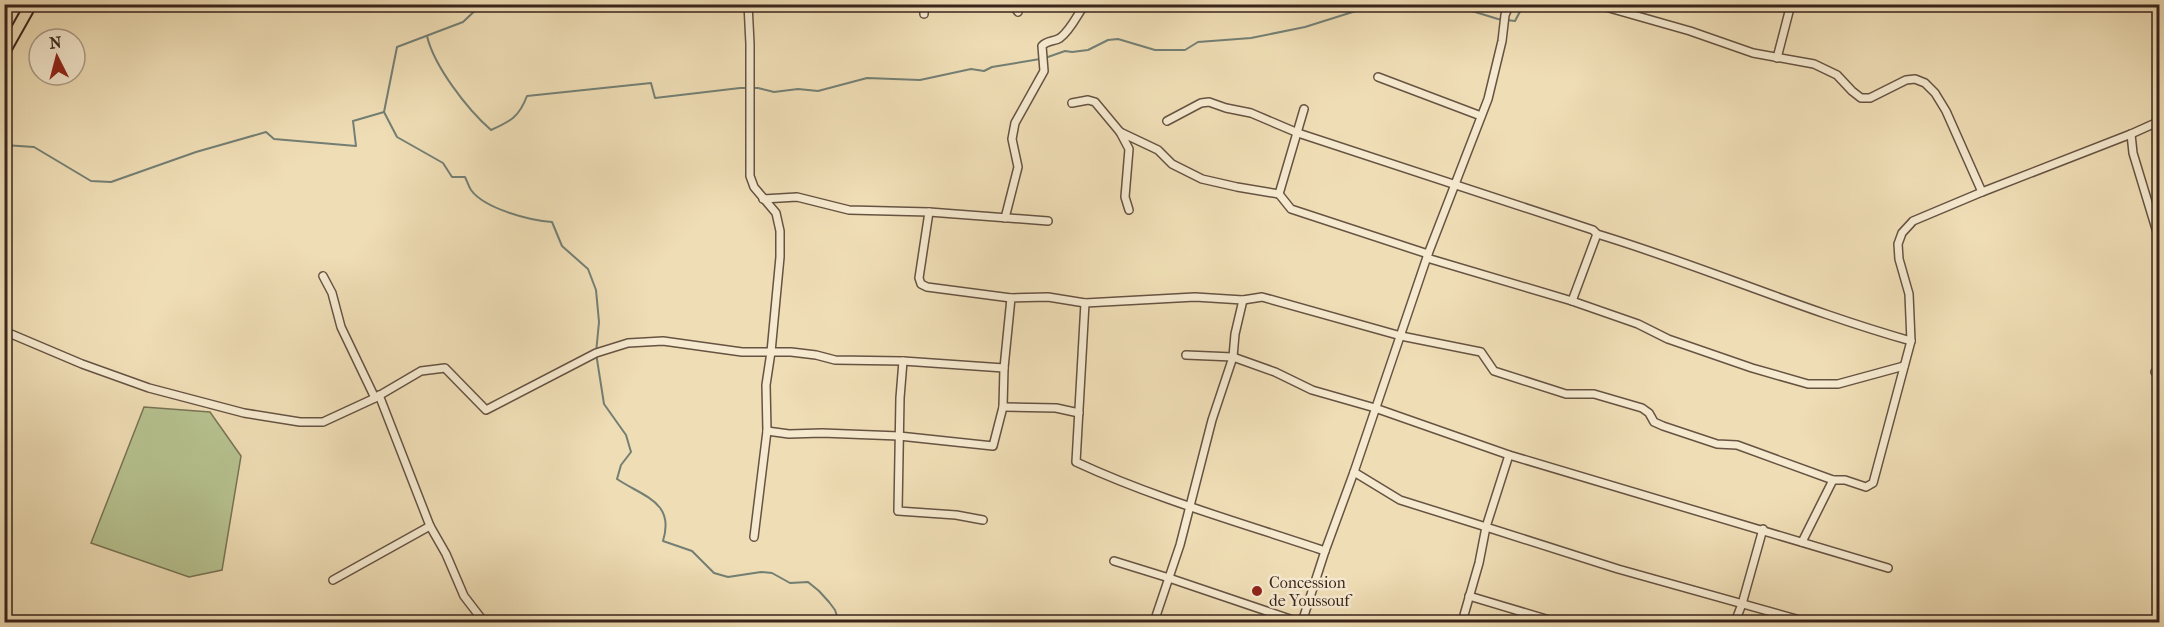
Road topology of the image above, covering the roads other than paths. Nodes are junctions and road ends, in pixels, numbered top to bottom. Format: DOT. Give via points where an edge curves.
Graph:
graph roads {
  1 [pos="31,4"];
  2 [pos="748,4"];
  3 [pos="924,4"];
  4 [pos="1012,4"];
  5 [pos="1085,4"];
  6 [pos="1510,4"];
  7 [pos="1595,4"];
  8 [pos="1791,4"];
  9 [pos="1018,12"];
  10 [pos="924,14"];
  11 [pos="4,52"];
  12 [pos="1777,58"];
  13 [pos="1378,77"];
  14 [pos="1072,104"];
  15 [pos="1304,109"];
  16 [pos="1481,116"];
  17 [pos="1167,121"];
  18 [pos="2160,121"];
  19 [pos="1119,132"];
  20 [pos="1298,133"];
  21 [pos="2131,134"];
  22 [pos="1454,184"];
  23 [pos="1982,192"];
  24 [pos="1279,194"];
  25 [pos="763,199"];
  26 [pos="1129,210"];
  27 [pos="929,212"];
  28 [pos="1005,218"];
  29 [pos="1048,221"];
  30 [pos="1597,234"];
  31 [pos="2160,242"];
  32 [pos="1428,256"];
  33 [pos="323,276"];
  34 [pos="1011,298"];
  35 [pos="1243,300"];
  36 [pos="1572,301"];
  37 [pos="1085,303"];
  38 [pos="4,331"];
  39 [pos="1401,336"];
  40 [pos="1911,341"];
  41 [pos="771,352"];
  42 [pos="1186,355"];
  43 [pos="1233,357"];
  44 [pos="903,361"];
  45 [pos="1904,366"];
  46 [pos="1004,368"];
  47 [pos="377,397"];
  48 [pos="1003,407"];
  49 [pos="1375,408"];
  50 [pos="1079,413"];
  51 [pos="767,431"];
  52 [pos="899,436"];
  53 [pos="1509,455"];
  54 [pos="1354,472"];
  55 [pos="1833,480"];
  56 [pos="1191,506"];
  57 [pos="982,520"];
  58 [pos="430,526"];
  59 [pos="1486,527"];
  60 [pos="1763,529"];
  61 [pos="754,537"];
  62 [pos="1802,542"];
  63 [pos="1325,551"];
  64 [pos="1114,561"];
  65 [pos="1888,568"];
  66 [pos="1169,578"];
  67 [pos="333,580"];
  68 [pos="1469,596"];
  69 [pos="1742,604"];
  70 [pos="484,622"];
  71 [pos="1154,622"];
  72 [pos="1301,622"];
  73 [pos="1461,622"];
  74 [pos="1556,622"];
  75 [pos="1735,622"];
  76 [pos="1807,622"];
  1 -- 11 [label="highway"];
  2 -- 25 [label="street" via="750,176"];
  3 -- 10 [label="street"];
  4 -- 9 [label="street"];
  5 -- 28 [label="street" via="1060,38 1042,46 1044,71 1015,123 1012,139 1018,167"];
  6 -- 16 [label="street"];
  7 -- 12 [label="street"];
  8 -- 12 [label="street"];
  12 -- 23 [label="street" via="1828,69 1861,98 1870,98 1906,80 1925,83 1946,111"];
  13 -- 16 [label="street"];
  14 -- 19 [label="street" via="1095,102"];
  15 -- 20 [label="street"];
  16 -- 22 [label="street"];
  17 -- 20 [label="street" via="1209,102 1251,113"];
  18 -- 21 [label="street"];
  19 -- 24 [label="street" via="1158,150 1172,164 1203,179"];
  19 -- 26 [label="street" via="1130,149 1125,197"];
  20 -- 22 [label="street"];
  20 -- 24 [label="street"];
  21 -- 23 [label="street"];
  21 -- 31 [label="street"];
  22 -- 30 [label="street"];
  22 -- 32 [label="street"];
  23 -- 40 [label="street" via="1913,221 1902,233 1899,259 1909,294"];
  24 -- 32 [label="street" via="1291,209"];
  25 -- 27 [label="street" via="797,197 849,210"];
  25 -- 41 [label="street" via="776,213 780,231"];
  27 -- 28 [label="street"];
  27 -- 34 [label="street" via="921,284"];
  28 -- 29 [label="street"];
  30 -- 36 [label="street"];
  30 -- 40 [label="street" via="1660,253 1825,315"];
  32 -- 36 [label="street"];
  32 -- 39 [label="street"];
  33 -- 47 [label="street" via="333,293 341,327"];
  34 -- 37 [label="street" via="1048,297"];
  34 -- 46 [label="street"];
  35 -- 37 [label="street" via="1195,297"];
  35 -- 39 [label="street" via="1262,297"];
  35 -- 43 [label="street"];
  36 -- 45 [label="street" via="1668,339 1808,384 1838,384"];
  37 -- 50 [label="street"];
  38 -- 47 [label="street" via="149,388 244,413 323,422"];
  39 -- 49 [label="street"];
  39 -- 55 [label="street" via="1481,352 1494,371 1566,394 1594,394 1642,408 1663,426 1718,444 1737,445"];
  40 -- 45 [label="street"];
  41 -- 44 [label="street" via="835,360"];
  41 -- 47 [label="street" via="663,341 628,343 596,353 486,410 446,368 421,371"];
  41 -- 51 [label="street" via="766,385"];
  42 -- 43 [label="street"];
  43 -- 49 [label="street" via="1312,390"];
  43 -- 56 [label="street" via="1212,420"];
  44 -- 46 [label="street"];
  44 -- 52 [label="street"];
  45 -- 55 [label="street" via="1873,483 1866,487"];
  46 -- 48 [label="street"];
  47 -- 58 [label="street"];
  48 -- 50 [label="street" via="1056,408"];
  48 -- 52 [label="street" via="993,446"];
  49 -- 53 [label="street"];
  49 -- 54 [label="street"];
  50 -- 56 [label="street" via="1076,462"];
  51 -- 52 [label="street"];
  51 -- 61 [label="street"];
  52 -- 57 [label="street" via="898,511"];
  53 -- 59 [label="street"];
  53 -- 60 [label="street"];
  54 -- 59 [label="street" via="1400,500"];
  54 -- 63 [label="street"];
  55 -- 62 [label="street"];
  56 -- 63 [label="street"];
  56 -- 66 [label="street"];
  58 -- 67 [label="street"];
  58 -- 70 [label="street" via="464,596"];
  59 -- 68 [label="street"];
  59 -- 69 [label="street"];
  60 -- 62 [label="street"];
  60 -- 69 [label="street"];
  62 -- 65 [label="street"];
  63 -- 72 [label="street"];
  64 -- 66 [label="street"];
  66 -- 71 [label="street"];
  66 -- 72 [label="street"];
  68 -- 73 [label="street"];
  68 -- 74 [label="street"];
  69 -- 75 [label="street"];
  69 -- 76 [label="street"];
}
